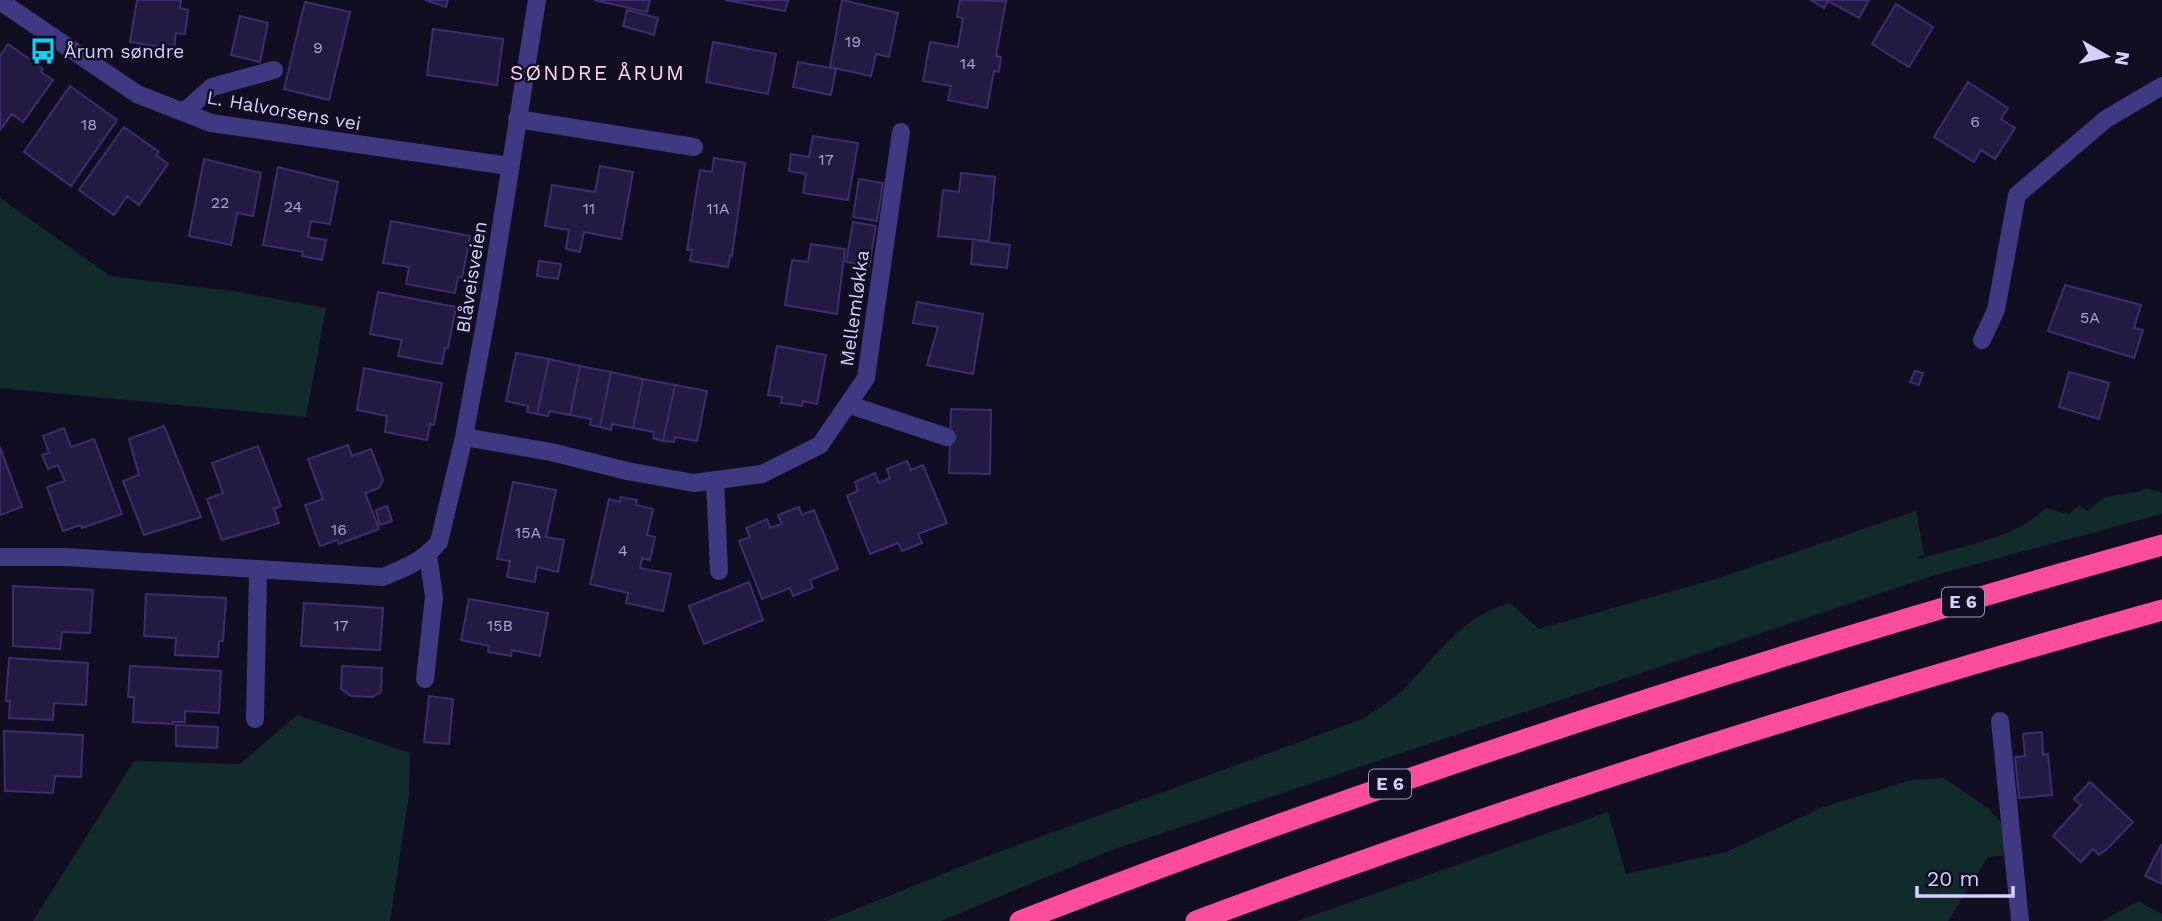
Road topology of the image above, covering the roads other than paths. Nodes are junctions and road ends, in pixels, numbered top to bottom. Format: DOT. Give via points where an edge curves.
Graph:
graph roads {
  1 [pos="537,0"];
  2 [pos="0,1"];
  3 [pos="274,70"];
  4 [pos="2162,86"];
  5 [pos="184,112"];
  6 [pos="517,119"];
  7 [pos="901,132"];
  8 [pos="694,147"];
  9 [pos="509,166"];
  10 [pos="1982,340"];
  11 [pos="850,405"];
  12 [pos="464,437"];
  13 [pos="947,438"];
  14 [pos="715,480"];
  15 [pos="2162,545"];
  16 [pos="428,554"];
  17 [pos="0,557"];
  18 [pos="719,571"];
  19 [pos="258,572"];
  20 [pos="2162,610"];
  21 [pos="425,680"];
  22 [pos="255,719"];
  23 [pos="2000,721"];
  24 [pos="1020,921"];
  25 [pos="1196,921"];
  26 [pos="2020,921"];
  1 -- 6 [label="street, Blåveisveien"];
  2 -- 5 [label="street, L. Halvorsens vei" via="137,94"];
  3 -- 5 [label="street" via="212,87"];
  4 -- 10 [label="street" via="2106,119 2017,195 1996,310"];
  5 -- 9 [label="street, L. Halvorsens vei" via="260,131"];
  6 -- 8 [label="street"];
  6 -- 9 [label="street, Blåveisveien"];
  7 -- 11 [label="street, Mellemløkka" via="866,378"];
  9 -- 12 [label="street, Blåveisveien"];
  11 -- 13 [label="street"];
  11 -- 14 [label="street, Mellemløkka" via="820,445 762,474"];
  12 -- 14 [label="street, Mellemløkka" via="640,474 694,483"];
  12 -- 16 [label="street, Blåveisveien" via="439,542"];
  14 -- 18 [label="street"];
  15 -- 24 [label="highway, E 6" via="1877,627 1565,725"];
  16 -- 19 [label="street" via="383,577"];
  16 -- 21 [label="street" via="434,597"];
  17 -- 19 [label="street"];
  19 -- 22 [label="street"];
  20 -- 25 [label="highway" via="1781,720 1429,836"];
  23 -- 26 [label="street"];
}
